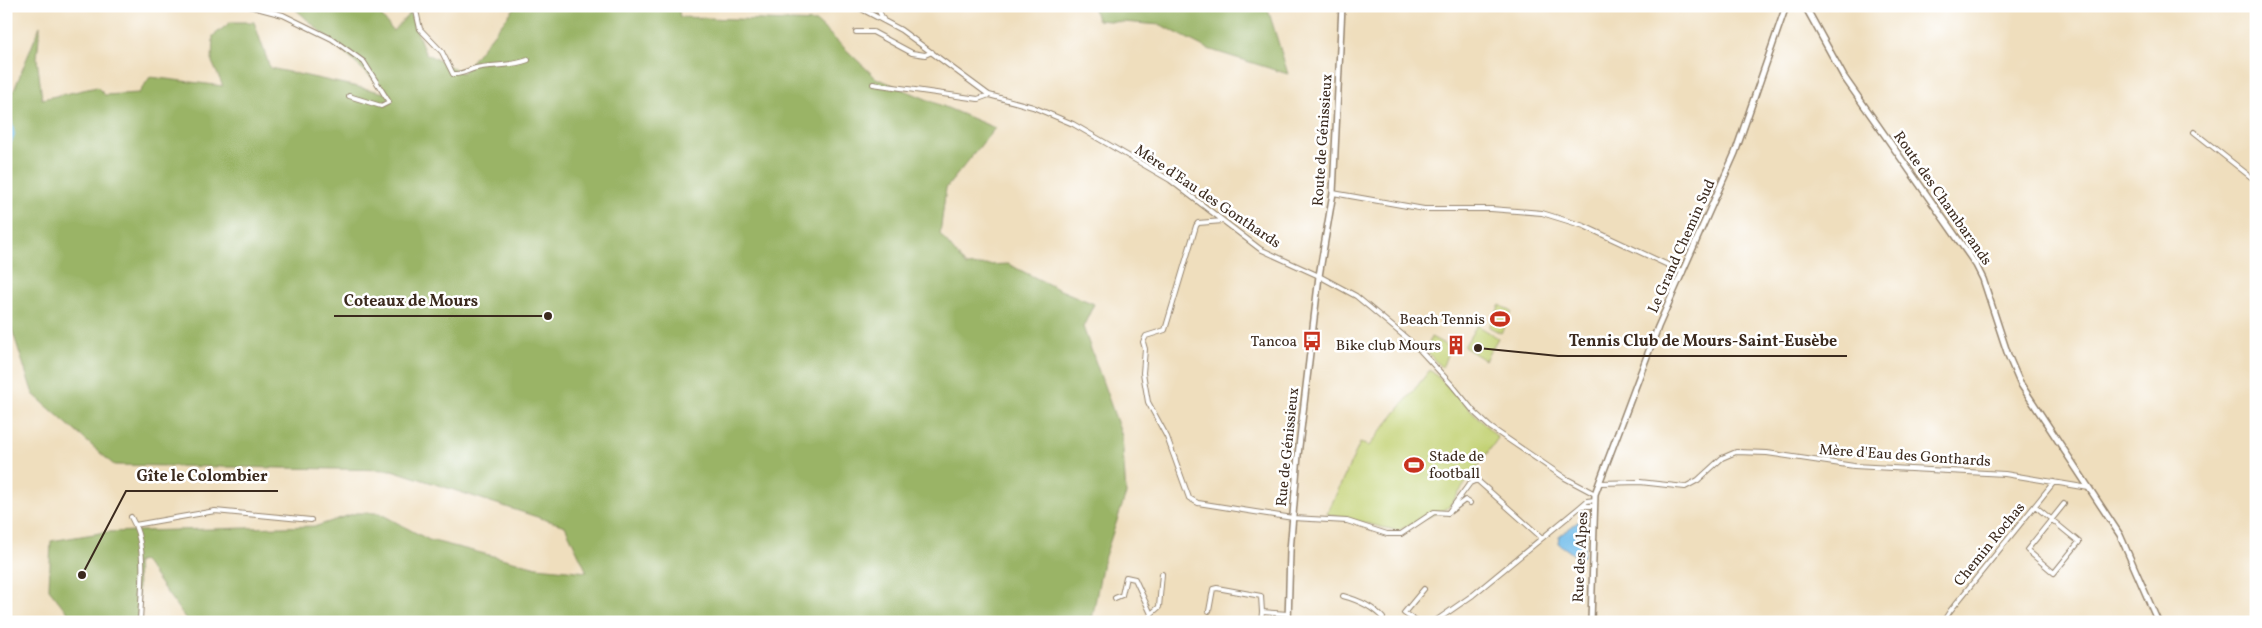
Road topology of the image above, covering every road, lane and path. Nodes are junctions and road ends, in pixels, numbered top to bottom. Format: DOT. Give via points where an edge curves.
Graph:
graph roads {
  1 [pos="249,6"];
  2 [pos="415,6"];
  3 [pos="856,6"];
  4 [pos="868,6"];
  5 [pos="1342,6"];
  6 [pos="1786,6"];
  7 [pos="1806,6"];
  8 [pos="884,21"];
  9 [pos="856,32"];
  10 [pos="932,52"];
  11 [pos="528,60"];
  12 [pos="873,84"];
  13 [pos="989,95"];
  14 [pos="349,96"];
  15 [pos="2194,132"];
  16 [pos="2256,181"];
  17 [pos="1333,193"];
  18 [pos="1223,221"];
  19 [pos="1683,272"];
  20 [pos="1319,276"];
  21 [pos="1601,481"];
  22 [pos="2054,482"];
  23 [pos="2089,488"];
  24 [pos="1595,500"];
  25 [pos="1470,503"];
  26 [pos="2064,504"];
  27 [pos="2035,506"];
  28 [pos="1448,513"];
  29 [pos="131,517"];
  30 [pos="1293,518"];
  31 [pos="311,520"];
  32 [pos="2052,520"];
  33 [pos="135,525"];
  34 [pos="1542,538"];
  35 [pos="1162,574"];
  36 [pos="1424,589"];
  37 [pos="1343,596"];
  38 [pos="1115,598"];
  39 [pos="1209,611"];
  40 [pos="1262,612"];
  41 [pos="1151,614"];
  42 [pos="1288,614"];
  43 [pos="2157,620"];
  44 [pos="140,622"];
  45 [pos="1151,622"];
  46 [pos="1261,622"];
  47 [pos="1288,622"];
  48 [pos="1381,622"];
  49 [pos="1417,622"];
  50 [pos="1434,622"];
  51 [pos="1591,622"];
  52 [pos="1943,622"];
  53 [pos="2151,622"];
  1 -- 14 [label="street" via="283,15 332,39 364,62 389,102 381,106"];
  2 -- 11 [label="street" via="418,27 442,52 453,74"];
  3 -- 8 [label="street, Mère d'Eau des Gonthards"];
  4 -- 8 [label="street" via="878,11"];
  5 -- 17 [label="street, Route de Génissieux"];
  6 -- 19 [label="street, Le Grand Chemin Sud" via="1736,153"];
  7 -- 23 [label="street, Route des Chambarands" via="1844,77 1976,265 2020,383"];
  8 -- 10 [label="street, Mère d'Eau des Gonthards"];
  9 -- 10 [label="street" via="873,32 912,52 925,55"];
  10 -- 13 [label="street, Mère d'Eau des Gonthards"];
  12 -- 13 [label="street" via="978,99"];
  13 -- 18 [label="street, Mère d'Eau des Gonthards" via="1033,107 1073,124 1170,180"];
  15 -- 16 [label="street"];
  17 -- 19 [label="street" via="1424,209 1542,213 1584,226"];
  17 -- 20 [label="street, Route de Génissieux"];
  18 -- 20 [label="street, Mère d'Eau des Gonthards" via="1260,249"];
  18 -- 30 [label="street" via="1198,223 1165,330 1144,339 1142,373 1148,402 1167,437 1189,498 1198,503"];
  19 -- 21 [label="street, Le Grand Chemin Sud" via="1658,327"];
  20 -- 24 [label="street, Mère d'Eau des Gonthards" via="1356,296 1416,346 1490,427"];
  20 -- 30 [label="street, Rue de Génissieux"];
  21 -- 22 [label="street, Mère d'Eau des Gonthards" via="1685,487 1698,480 1722,458 1736,452 1767,453 1854,466 2004,474"];
  21 -- 24 [label="street, Le Grand Chemin Sud"];
  22 -- 23 [label="street, Mère d'Eau des Gonthards"];
  22 -- 27 [label="street, Chemin Rochas"];
  23 -- 43 [label="street, Route des Chambarands" via="2130,554"];
  24 -- 34 [label="street" via="1580,507"];
  24 -- 51 [label="street, Rue des Alpes"];
  25 -- 28 [label="street" via="1466,500"];
  26 -- 32 [label="street"];
  27 -- 32 [label="street"];
  27 -- 52 [label="street, Chemin Rochas"];
  28 -- 30 [label="street" via="1434,512 1401,534 1388,534 1347,521"];
  28 -- 34 [label="street" via="1470,482 1477,480"];
  29 -- 33 [label="street"];
  30 -- 42 [label="street, Rue de Génissieux"];
  31 -- 33 [label="street" via="215,511"];
  32 -- 32 [label="street" via="2079,542 2054,573 2026,550"];
  33 -- 44 [label="street" via="141,558"];
  34 -- 50 [label="street" via="1473,595"];
  35 -- 41 [label="street" via="1159,608"];
  36 -- 49 [label="street" via="1404,613"];
  37 -- 48 [label="street" via="1357,600 1378,613 1383,618"];
  38 -- 41 [label="street" via="1122,595 1126,577 1135,579"];
  39 -- 40 [label="street" via="1211,594 1217,588 1261,596"];
  40 -- 42 [label="street"];
  40 -- 46 [label="street"];
  41 -- 45 [label="street"];
  42 -- 47 [label="street, Rue de Génissieux"];
  43 -- 53 [label="street"];
}
